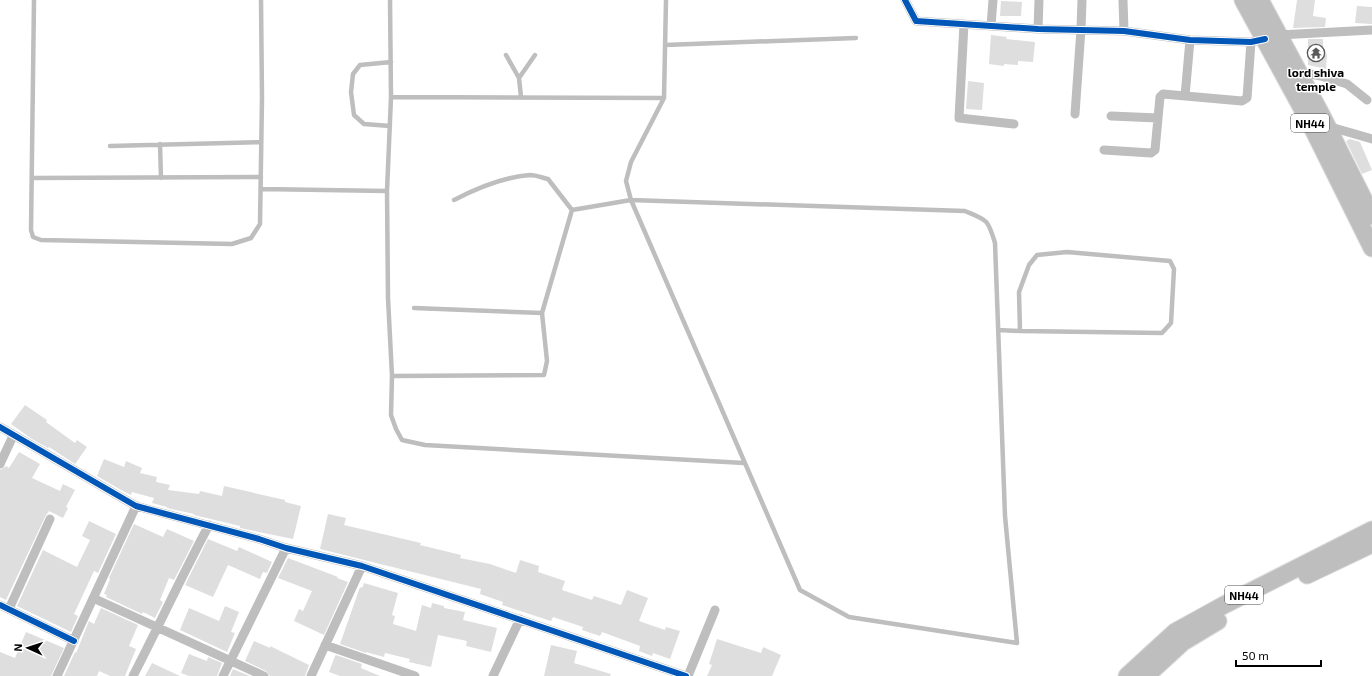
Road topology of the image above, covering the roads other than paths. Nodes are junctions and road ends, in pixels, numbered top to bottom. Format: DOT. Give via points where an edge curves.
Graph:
graph roads {
  1 [pos="34,0"];
  2 [pos="261,0"];
  3 [pos="390,0"];
  4 [pos="666,0"];
  5 [pos="904,0"];
  6 [pos="993,0"];
  7 [pos="1039,0"];
  8 [pos="1082,0"];
  9 [pos="1123,0"];
  10 [pos="1243,0"];
  11 [pos="1263,2"];
  12 [pos="964,24"];
  13 [pos="991,26"];
  14 [pos="1038,29"];
  15 [pos="1081,29"];
  16 [pos="1372,30"];
  17 [pos="1124,31"];
  18 [pos="856,38"];
  19 [pos="1265,39"];
  20 [pos="1190,40"];
  21 [pos="665,44"];
  22 [pos="506,55"];
  23 [pos="535,55"];
  24 [pos="391,62"];
  25 [pos="1298,72"];
  26 [pos="519,78"];
  27 [pos="1185,96"];
  28 [pos="391,97"];
  29 [pos="521,97"];
  30 [pos="664,98"];
  31 [pos="1367,100"];
  32 [pos="1075,114"];
  33 [pos="1111,116"];
  34 [pos="1158,118"];
  35 [pos="1014,124"];
  36 [pos="390,126"];
  37 [pos="1327,126"];
  38 [pos="1372,139"];
  39 [pos="262,142"];
  40 [pos="160,144"];
  41 [pos="110,146"];
  42 [pos="1104,150"];
  43 [pos="261,177"];
  44 [pos="32,178"];
  45 [pos="161,178"];
  46 [pos="261,189"];
  47 [pos="387,191"];
  48 [pos="454,200"];
  49 [pos="631,200"];
  50 [pos="572,210"];
  51 [pos="1372,216"];
  52 [pos="1372,248"];
  53 [pos="414,308"];
  54 [pos="542,313"];
  55 [pos="998,330"];
  56 [pos="1020,331"];
  57 [pos="392,376"];
  58 [pos="0,427"];
  59 [pos="14,436"];
  60 [pos="744,463"];
  61 [pos="0,464"];
  62 [pos="136,506"];
  63 [pos="50,519"];
  64 [pos="209,525"];
  65 [pos="1372,530"];
  66 [pos="1372,544"];
  67 [pos="286,548"];
  68 [pos="362,566"];
  69 [pos="93,598"];
  70 [pos="0,605"];
  71 [pos="9,609"];
  72 [pos="715,610"];
  73 [pos="520,619"];
  74 [pos="158,628"];
  75 [pos="74,642"];
  76 [pos="325,644"];
  77 [pos="231,661"];
  78 [pos="57,676"];
  79 [pos="133,676"];
  80 [pos="223,676"];
  81 [pos="264,676"];
  82 [pos="311,676"];
  83 [pos="415,676"];
  84 [pos="493,676"];
  85 [pos="687,676"];
  86 [pos="1127,676"];
  87 [pos="1146,676"];
  1 -- 44 [label="lane"];
  2 -- 39 [label="lane"];
  3 -- 24 [label="lane"];
  4 -- 21 [label="lane"];
  5 -- 12 [label="street" via="916,21"];
  6 -- 13 [label="street"];
  7 -- 14 [label="street"];
  8 -- 15 [label="street"];
  9 -- 17 [label="street"];
  10 -- 19 [label="highway, NH44"];
  11 -- 19 [label="highway, NH44"];
  12 -- 13 [label="street"];
  12 -- 35 [label="street" via="959,118"];
  13 -- 14 [label="street"];
  14 -- 15 [label="street"];
  15 -- 17 [label="street"];
  15 -- 32 [label="street"];
  16 -- 19 [label="street"];
  17 -- 20 [label="street"];
  18 -- 21 [label="lane"];
  19 -- 20 [label="street"];
  19 -- 25 [label="highway, NH44"];
  19 -- 27 [label="street" via="1247,98 1242,101"];
  19 -- 52 [label="highway, NH44"];
  20 -- 27 [label="street"];
  21 -- 30 [label="lane"];
  22 -- 26 [label="lane"];
  23 -- 26 [label="lane"];
  24 -- 28 [label="lane"];
  24 -- 36 [label="lane" via="360,65 353,74 351,92 354,115 364,124"];
  25 -- 31 [label="street" via="1347,84"];
  25 -- 37 [label="highway, NH44"];
  26 -- 29 [label="lane"];
  27 -- 34 [label="street" via="1163,94 1160,97"];
  28 -- 29 [label="lane"];
  28 -- 36 [label="lane"];
  29 -- 30 [label="lane"];
  30 -- 49 [label="lane" via="631,162 626,181"];
  33 -- 34 [label="street"];
  34 -- 42 [label="street" via="1155,150 1150,154"];
  36 -- 47 [label="lane"];
  37 -- 38 [label="street"];
  37 -- 51 [label="highway, NH44"];
  39 -- 40 [label="lane"];
  39 -- 43 [label="lane"];
  40 -- 41 [label="lane"];
  40 -- 45 [label="lane"];
  43 -- 45 [label="lane"];
  43 -- 46 [label="lane"];
  44 -- 45 [label="lane"];
  44 -- 46 [label="lane" via="31,230 33,237 41,240 232,244 251,238 260,224"];
  46 -- 47 [label="lane"];
  47 -- 57 [label="lane"];
  48 -- 50 [label="lane" via="505,179 531,175 548,179"];
  49 -- 50 [label="lane"];
  49 -- 55 [label="lane" via="965,211 984,219 995,243"];
  49 -- 60 [label="lane"];
  50 -- 54 [label="lane"];
  53 -- 54 [label="lane"];
  54 -- 57 [label="lane" via="547,361 544,375"];
  55 -- 56 [label="lane"];
  55 -- 60 [label="lane" via="1005,516 1017,643 849,617 800,590"];
  56 -- 56 [label="lane" via="1019,292 1029,265 1037,255 1067,252 1170,262 1174,270 1172,323 1162,333"];
  57 -- 60 [label="lane" via="391,416 402,440 425,445"];
  58 -- 59 [label="street"];
  59 -- 61 [label="street"];
  59 -- 62 [label="street"];
  62 -- 64 [label="street"];
  62 -- 69 [label="street"];
  63 -- 71 [label="street"];
  64 -- 67 [label="street"];
  64 -- 74 [label="street" via="184,570"];
  65 -- 86 [label="highway, NH44" via="1224,604 1175,632"];
  66 -- 87 [label="highway, NH44" via="1210,625 1183,642"];
  67 -- 68 [label="street"];
  67 -- 77 [label="street"];
  68 -- 73 [label="street"];
  68 -- 76 [label="street"];
  69 -- 74 [label="street"];
  69 -- 75 [label="street"];
  70 -- 71 [label="street"];
  71 -- 75 [label="street"];
  72 -- 85 [label="street"];
  73 -- 84 [label="street"];
  73 -- 85 [label="street"];
  74 -- 77 [label="street"];
  74 -- 79 [label="street"];
  75 -- 78 [label="street"];
  76 -- 82 [label="street"];
  76 -- 83 [label="street"];
  77 -- 80 [label="street"];
  77 -- 81 [label="street"];
}
